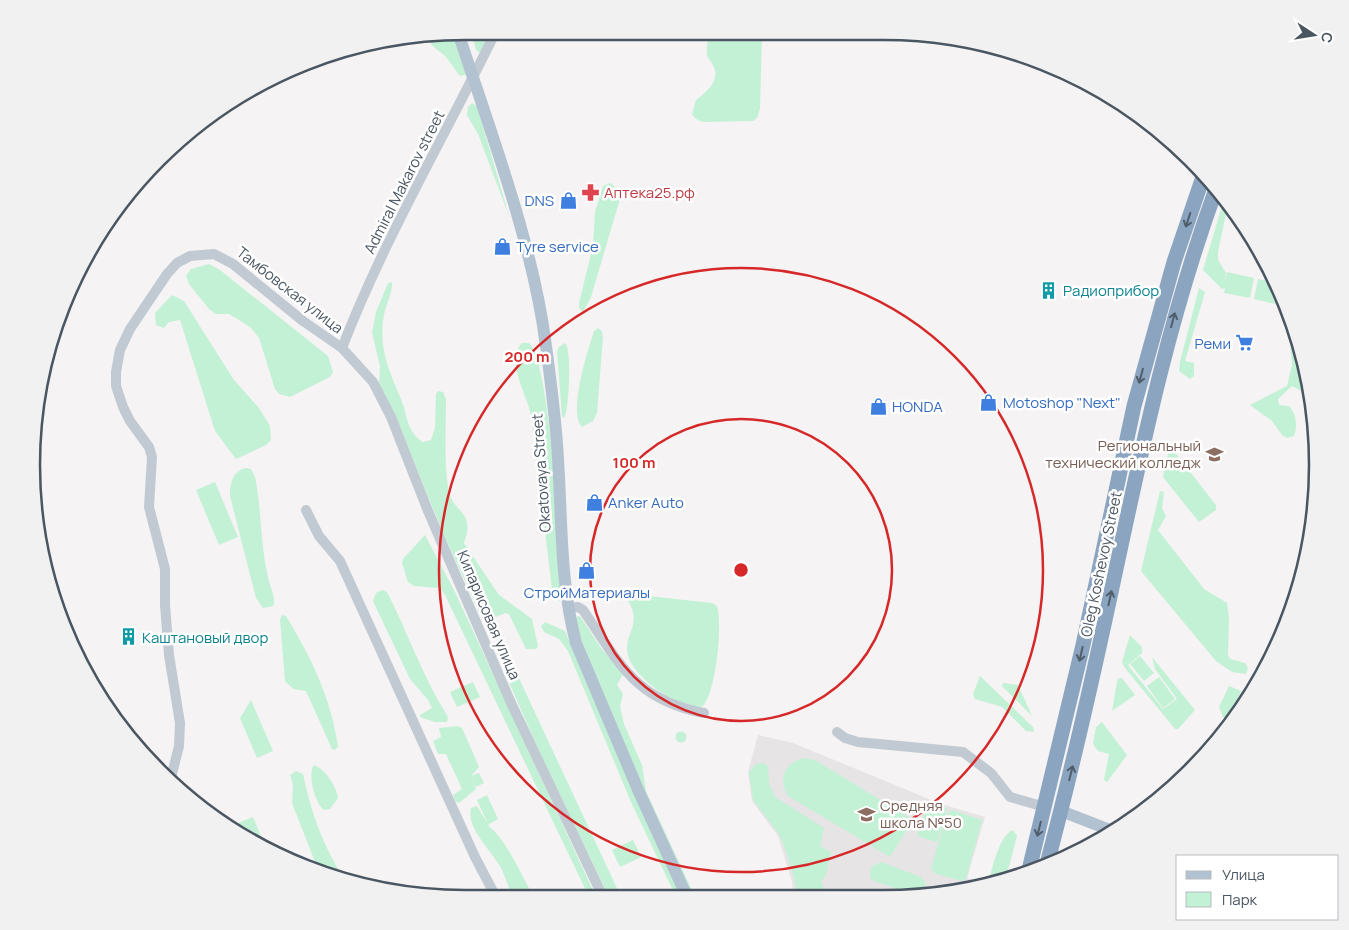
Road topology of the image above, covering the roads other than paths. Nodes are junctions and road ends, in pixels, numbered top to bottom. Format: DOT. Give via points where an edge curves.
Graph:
graph roads {
  1 [pos="461,40"];
  2 [pos="492,40"];
  3 [pos="473,78"];
  4 [pos="1201,182"];
  5 [pos="1213,197"];
  6 [pos="342,348"];
  7 [pos="306,510"];
  8 [pos="568,608"];
  9 [pos="704,713"];
  10 [pos="837,732"];
  11 [pos="172,773"];
  12 [pos="1045,807"];
  13 [pos="1061,811"];
  14 [pos="1104,828"];
  15 [pos="1054,838"];
  16 [pos="1055,854"];
  17 [pos="1049,857"];
  18 [pos="1031,864"];
  19 [pos="492,890"];
  20 [pos="600,890"];
  21 [pos="684,890"];
  1 -- 3 [label="main road, Okatovaya Street"];
  2 -- 3 [label="street, Admiral Makarov street"];
  3 -- 6 [label="street, Admiral Makarov street" via="367,289"];
  3 -- 8 [label="main road, Okatovaya Street" via="520,229 540,311 558,458"];
  4 -- 12 [label="highway, Oleg Koshevoy Street, one-way" via="1141,376 1084,645"];
  13 -- 5 [label="highway, Oleg Koshevoy Street, one-way" via="1163,358"];
  6 -- 11 [label="street, Тамбовская улица" via="225,258 204,254 176,263 130,329 120,350 115,380 130,421 149,447 152,457 150,512 165,568 169,655 180,722 179,746"];
  6 -- 20 [label="street, Кипарисовая улица" via="373,382 511,703"];
  7 -- 19 [label="street" via="319,536 340,561"];
  8 -- 9 [label="street" via="583,610 627,673 652,696 684,710"];
  8 -- 21 [label="main road, Okatovaya Street" via="576,643"];
  10 -- 12 [label="street" via="858,742 963,752 991,774 1010,797"];
  12 -- 18 [label="highway, Oleg Koshevoy Street, one-way"];
  13 -- 14 [label="main road"];
  13 -- 15 [label="highway, Oleg Koshevoy Street"];
  15 -- 16 [label="main road"];
  15 -- 17 [label="highway, Oleg Koshevoy Street"];
}
